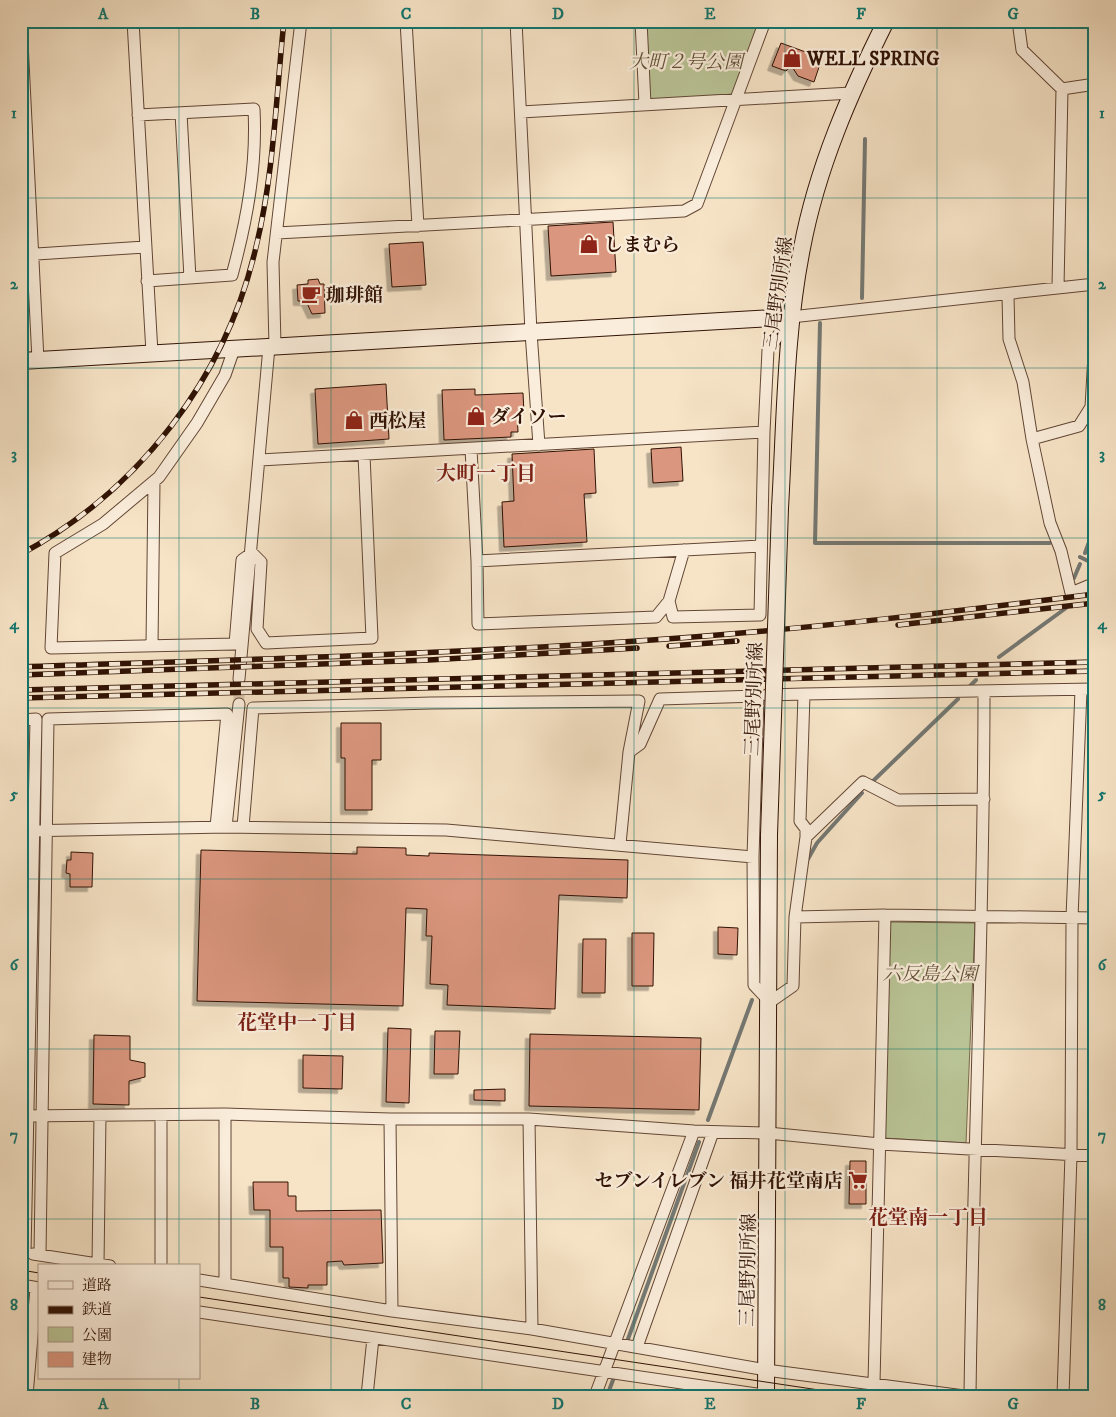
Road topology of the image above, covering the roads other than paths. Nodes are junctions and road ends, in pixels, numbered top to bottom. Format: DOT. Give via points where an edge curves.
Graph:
graph roads {
  1 [pos="132,21"];
  2 [pos="301,21"];
  3 [pos="406,21"];
  4 [pos="516,21"];
  5 [pos="641,21"];
  6 [pos="765,21"];
  7 [pos="886,21"];
  8 [pos="1018,21"];
  9 [pos="21,22"];
  10 [pos="1095,84"];
  11 [pos="1062,89"];
  12 [pos="850,93"];
  13 [pos="736,98"];
  14 [pos="645,104"];
  15 [pos="520,112"];
  16 [pos="181,113"];
  17 [pos="138,115"];
  18 [pos="526,220"];
  19 [pos="418,226"];
  20 [pos="277,233"];
  21 [pos="145,247"];
  22 [pos="27,255"];
  23 [pos="190,278"];
  24 [pos="148,281"];
  25 [pos="1095,284"];
  26 [pos="1058,287"];
  27 [pos="1008,295"];
  28 [pos="791,317"];
  29 [pos="531,332"];
  30 [pos="1095,337"];
  31 [pos="272,347"];
  32 [pos="234,349"];
  33 [pos="152,353"];
  34 [pos="38,360"];
  35 [pos="21,361"];
  36 [pos="1093,406"];
  37 [pos="764,432"];
  38 [pos="1032,439"];
  39 [pos="539,445"];
  40 [pos="471,449"];
  41 [pos="364,455"];
  42 [pos="260,460"];
  43 [pos="154,482"];
  44 [pos="761,546"];
  45 [pos="684,550"];
  46 [pos="252,553"];
  47 [pos="478,561"];
  48 [pos="1095,583"];
  49 [pos="669,602"];
  50 [pos="152,646"];
  51 [pos="239,679"];
  52 [pos="1095,689"];
  53 [pos="1081,690"];
  54 [pos="984,692"];
  55 [pos="804,694"];
  56 [pos="758,696"];
  57 [pos="239,704"];
  58 [pos="36,719"];
  59 [pos="48,719"];
  60 [pos="21,720"];
  61 [pos="629,752"];
  62 [pos="984,799"];
  63 [pos="221,827"];
  64 [pos="243,827"];
  65 [pos="21,831"];
  66 [pos="47,831"];
  67 [pos="34,832"];
  68 [pos="806,836"];
  69 [pos="620,844"];
  70 [pos="752,857"];
  71 [pos="885,915"];
  72 [pos="794,917"];
  73 [pos="982,917"];
  74 [pos="1072,918"];
  75 [pos="1095,918"];
  76 [pos="770,1002"];
  77 [pos="225,1114"];
  78 [pos="100,1115"];
  79 [pos="161,1115"];
  80 [pos="25,1116"];
  81 [pos="42,1116"];
  82 [pos="390,1119"];
  83 [pos="529,1119"];
  84 [pos="694,1131"];
  85 [pos="713,1132"];
  86 [pos="768,1133"];
  87 [pos="880,1144"];
  88 [pos="974,1150"];
  89 [pos="1071,1155"];
  90 [pos="1095,1156"];
  91 [pos="23,1252"];
  92 [pos="40,1255"];
  93 [pos="98,1264"];
  94 [pos="161,1264"];
  95 [pos="200,1280"];
  96 [pos="225,1284"];
  97 [pos="21,1286"];
  98 [pos="38,1288"];
  99 [pos="392,1311"];
  100 [pos="200,1312"];
  101 [pos="532,1330"];
  102 [pos="373,1338"];
  103 [pos="613,1343"];
  104 [pos="637,1347"];
  105 [pos="766,1370"];
  106 [pos="604,1372"];
  107 [pos="874,1383"];
  108 [pos="27,1396"];
  109 [pos="367,1396"];
  110 [pos="594,1396"];
  111 [pos="766,1396"];
  112 [pos="770,1396"];
  113 [pos="964,1396"];
  114 [pos="970,1396"];
  115 [pos="1063,1396"];
  1 -- 17 [label="street"];
  2 -- 20 [label="street"];
  3 -- 19 [label="street"];
  4 -- 15 [label="street"];
  5 -- 14 [label="street"];
  6 -- 13 [label="street"];
  7 -- 12 [label="main road, 三尾野別所線"];
  8 -- 11 [label="street" via="1022,50"];
  9 -- 22 [label="street"];
  10 -- 11 [label="street"];
  11 -- 26 [label="street"];
  12 -- 13 [label="street"];
  12 -- 28 [label="main road, 三尾野別所線" via="821,176 802,246"];
  13 -- 14 [label="street"];
  13 -- 18 [label="street" via="697,204 684,211"];
  14 -- 15 [label="street"];
  15 -- 18 [label="street"];
  16 -- 17 [label="street"];
  16 -- 23 [label="street"];
  16 -- 23 [label="street" via="254,109 255,118 251,192 232,275"];
  17 -- 21 [label="street"];
  18 -- 19 [label="street"];
  18 -- 29 [label="street"];
  19 -- 20 [label="street"];
  20 -- 31 [label="street" via="273,262"];
  21 -- 22 [label="street"];
  21 -- 24 [label="street"];
  22 -- 34 [label="street"];
  23 -- 24 [label="street"];
  24 -- 33 [label="street"];
  25 -- 26 [label="street"];
  26 -- 27 [label="street"];
  27 -- 28 [label="street"];
  27 -- 38 [label="street" via="1009,339 1023,382"];
  28 -- 29 [label="main road"];
  28 -- 37 [label="street" via="768,350"];
  28 -- 76 [label="main road, 三尾野別所線, bridge" via="780,508 769,835"];
  29 -- 31 [label="main road"];
  29 -- 39 [label="street"];
  30 -- 36 [label="street"];
  31 -- 32 [label="main road"];
  31 -- 42 [label="street"];
  32 -- 33 [label="main road"];
  32 -- 43 [label="street" via="225,375 211,399"];
  33 -- 34 [label="main road"];
  34 -- 35 [label="main road"];
  36 -- 38 [label="street" via="1079,426"];
  37 -- 39 [label="street"];
  37 -- 44 [label="street"];
  38 -- 48 [label="street" via="1050,523 1062,552 1071,593"];
  39 -- 40 [label="street"];
  40 -- 41 [label="street"];
  40 -- 47 [label="street"];
  41 -- 42 [label="street"];
  41 -- 46 [label="street" via="372,638 266,643 257,629 261,562"];
  42 -- 46 [label="street"];
  43 -- 50 [label="street"];
  43 -- 50 [label="street" via="103,524 55,553 50,648"];
  44 -- 45 [label="street"];
  44 -- 49 [label="street" via="760,615 674,617"];
  45 -- 47 [label="street"];
  45 -- 49 [label="street"];
  46 -- 50 [label="street" via="242,560 235,644"];
  46 -- 51 [label="street"];
  47 -- 49 [label="street" via="478,624 656,616"];
  52 -- 53 [label="street"];
  53 -- 54 [label="street"];
  53 -- 74 [label="street"];
  54 -- 55 [label="street"];
  54 -- 62 [label="street"];
  55 -- 56 [label="street"];
  55 -- 68 [label="street" via="800,821 806,829"];
  56 -- 61 [label="street" via="660,699 640,744"];
  56 -- 70 [label="street"];
  57 -- 63 [label="street"];
  58 -- 59 [label="street"];
  58 -- 60 [label="street"];
  58 -- 67 [label="street"];
  59 -- 63 [label="street" via="227,714"];
  59 -- 66 [label="street"];
  61 -- 64 [label="street" via="639,701 253,708"];
  61 -- 69 [label="street"];
  62 -- 68 [label="street" via="898,800 863,782"];
  62 -- 73 [label="street"];
  63 -- 64 [label="street"];
  63 -- 66 [label="street"];
  64 -- 69 [label="street" via="446,830"];
  65 -- 67 [label="street"];
  66 -- 67 [label="street"];
  66 -- 81 [label="street"];
  67 -- 80 [label="street"];
  68 -- 72 [label="street"];
  69 -- 70 [label="street"];
  70 -- 76 [label="street" via="754,985"];
  71 -- 72 [label="street"];
  71 -- 73 [label="street"];
  71 -- 87 [label="street"];
  72 -- 76 [label="street" via="793,986"];
  73 -- 74 [label="street"];
  73 -- 88 [label="street"];
  74 -- 75 [label="street"];
  74 -- 89 [label="street"];
  76 -- 86 [label="main road, 三尾野別所線"];
  77 -- 79 [label="street"];
  77 -- 82 [label="street"];
  77 -- 96 [label="street"];
  78 -- 79 [label="street"];
  78 -- 81 [label="street"];
  78 -- 93 [label="street"];
  79 -- 94 [label="street"];
  80 -- 81 [label="street"];
  80 -- 91 [label="street"];
  81 -- 92 [label="street"];
  82 -- 83 [label="street"];
  82 -- 99 [label="street"];
  83 -- 84 [label="street"];
  83 -- 101 [label="street"];
  84 -- 85 [label="street"];
  84 -- 103 [label="street"];
  85 -- 86 [label="street"];
  85 -- 104 [label="street"];
  86 -- 87 [label="street"];
  86 -- 105 [label="main road, 三尾野別所線"];
  87 -- 88 [label="street"];
  87 -- 107 [label="street"];
  88 -- 89 [label="street"];
  88 -- 114 [label="street"];
  89 -- 90 [label="street"];
  89 -- 115 [label="street"];
  91 -- 92 [label="street"];
  92 -- 93 [label="street"];
  95 -- 96 [label="street"];
  96 -- 99 [label="street"];
  97 -- 98 [label="street"];
  98 -- 108 [label="street"];
  99 -- 101 [label="street"];
  100 -- 102 [label="street"];
  101 -- 103 [label="street"];
  102 -- 106 [label="street"];
  102 -- 109 [label="street"];
  103 -- 104 [label="street"];
  103 -- 106 [label="street"];
  104 -- 105 [label="street"];
  105 -- 107 [label="street"];
  105 -- 111 [label="main road, 三尾野別所線"];
  106 -- 110 [label="street"];
  106 -- 111 [label="street"];
  107 -- 113 [label="street"];
  111 -- 112 [label="street"];
}
